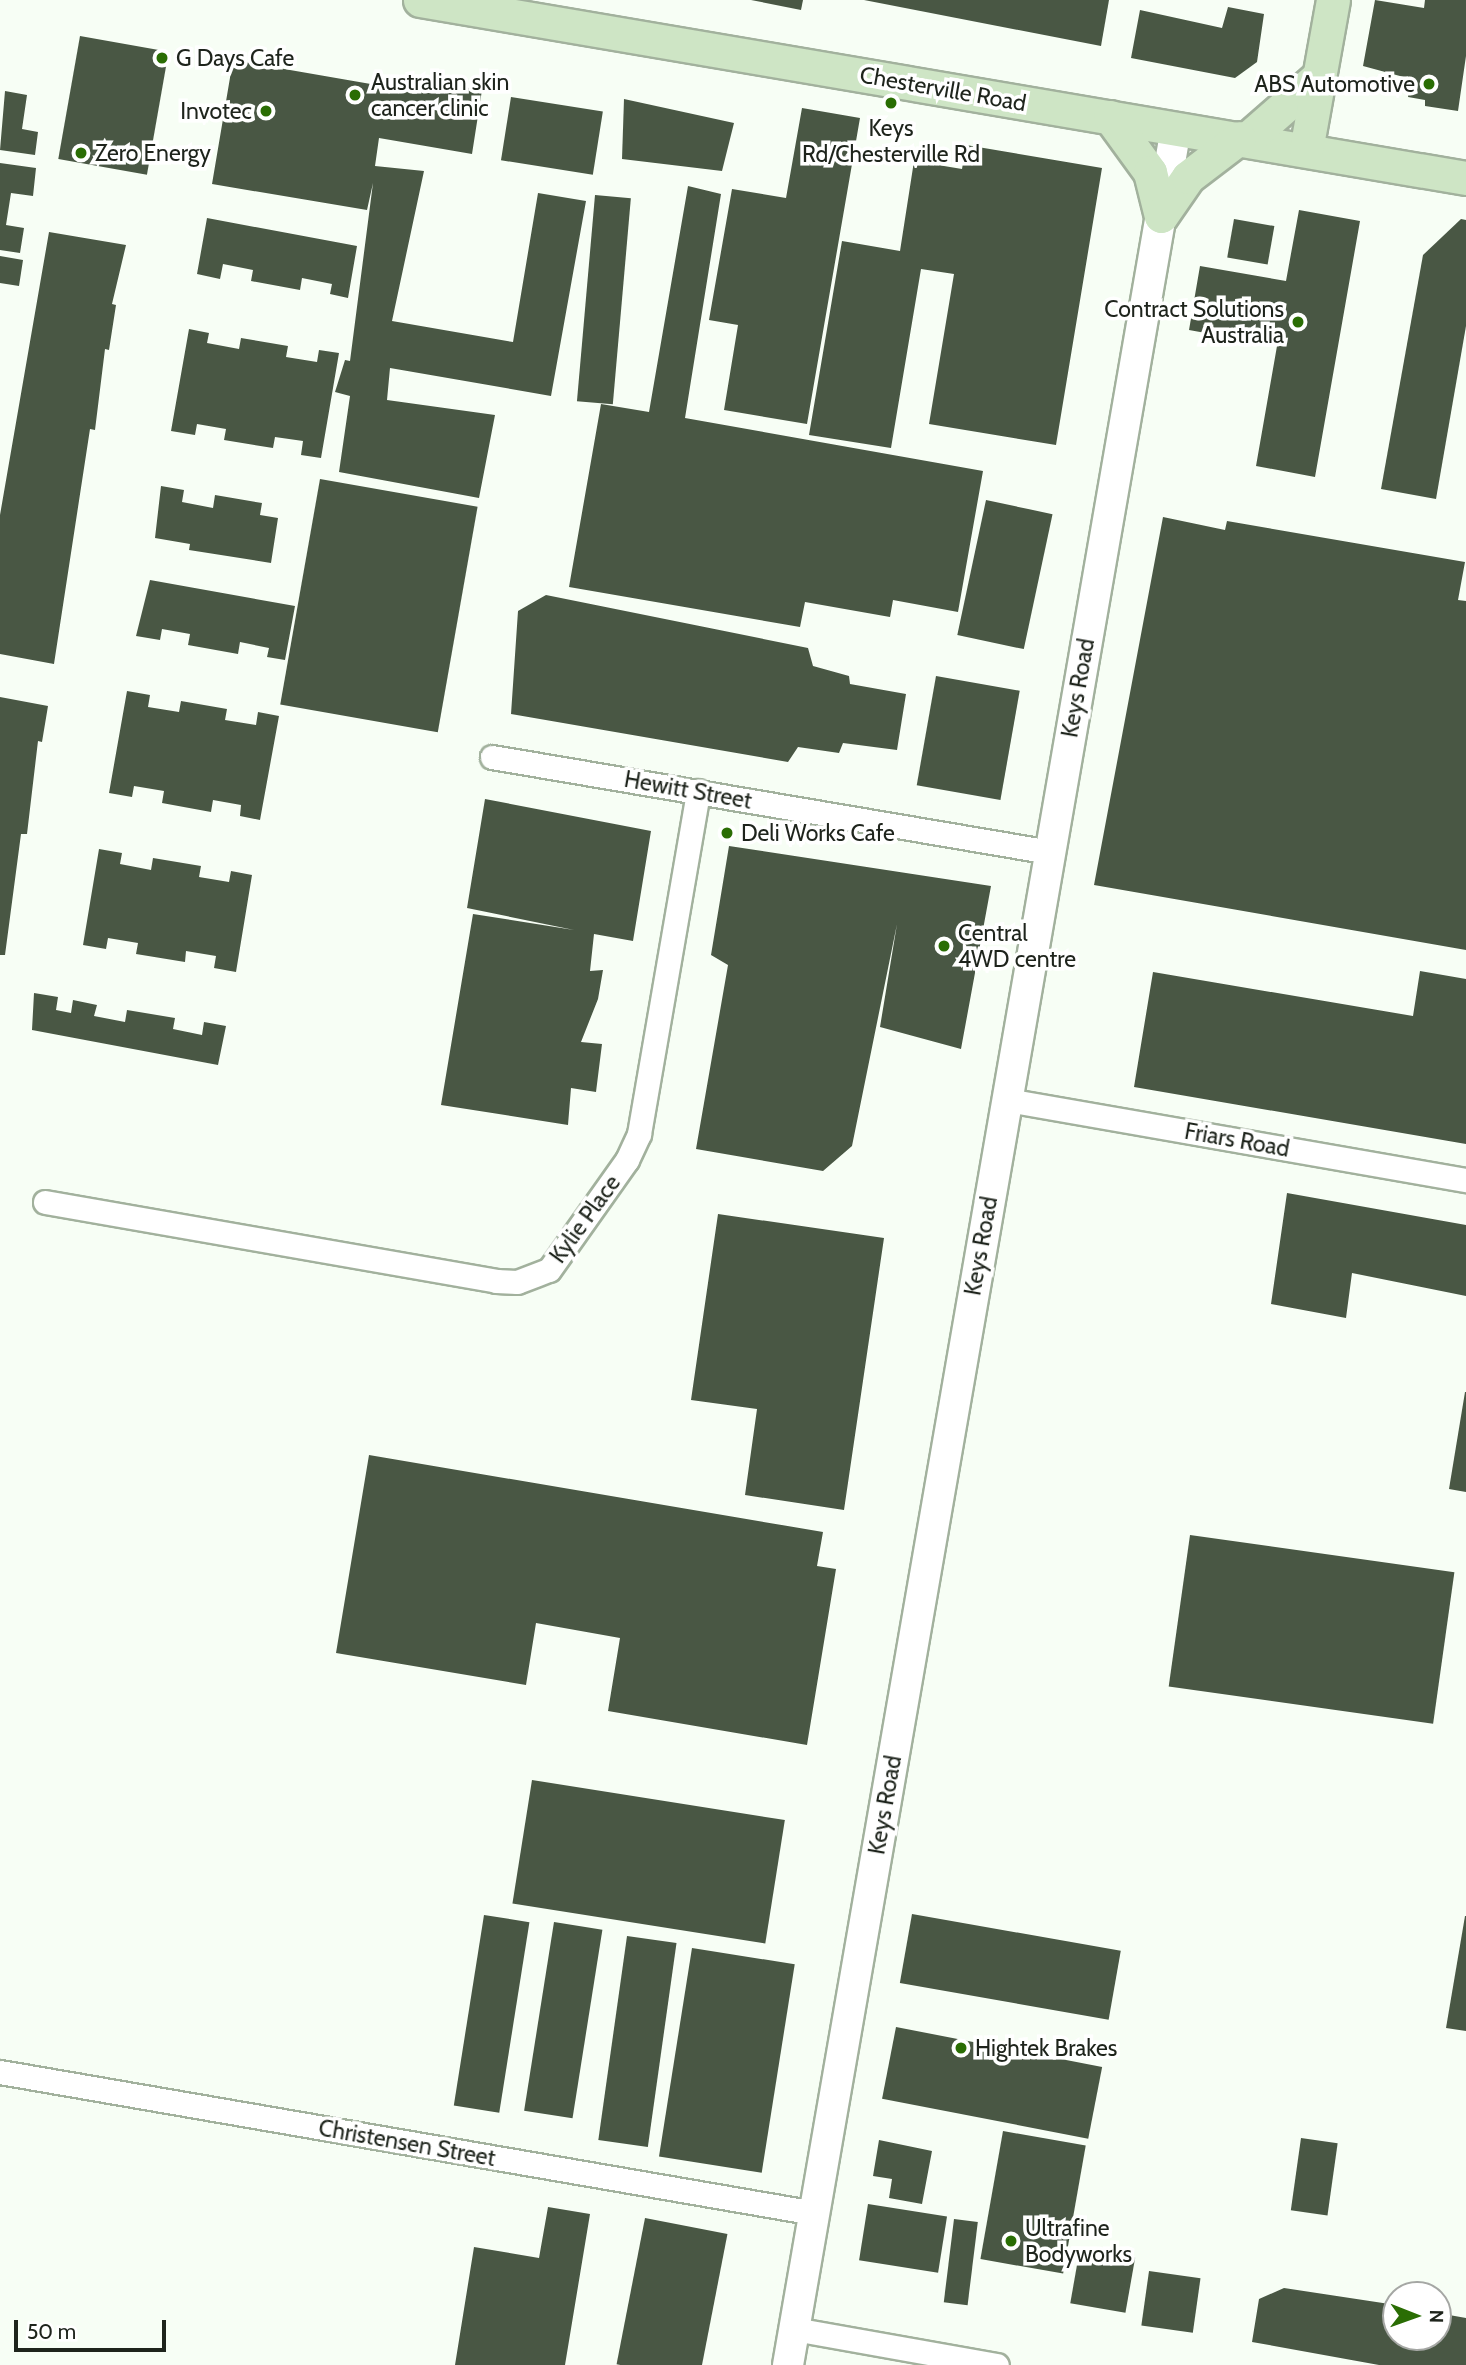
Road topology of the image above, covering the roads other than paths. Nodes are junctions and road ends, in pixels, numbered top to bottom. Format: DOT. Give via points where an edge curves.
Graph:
graph roads {
  1 [pos="421,0"];
  2 [pos="1333,0"];
  3 [pos="1319,76"];
  4 [pos="1110,117"];
  5 [pos="1176,128"];
  6 [pos="1242,139"];
  7 [pos="1306,150"];
  8 [pos="1466,178"];
  9 [pos="1161,216"];
  10 [pos="492,757"];
  11 [pos="698,791"];
  12 [pos="1050,852"];
  13 [pos="1007,1100"];
  14 [pos="1466,1180"];
  15 [pos="45,1202"];
  16 [pos="0,2072"];
  17 [pos="815,2213"];
  18 [pos="794,2329"];
  19 [pos="788,2365"];
  20 [pos="997,2365"];
  1 -- 4 [label="main road, Chesterville Road"];
  2 -- 3 [label="main road"];
  3 -- 6 [label="main road"];
  3 -- 7 [label="main road"];
  4 -- 5 [label="main road, Chesterville Road"];
  4 -- 9 [label="main road" via="1150,172"];
  5 -- 6 [label="main road, Chesterville Road"];
  5 -- 9 [label="street, Keys Road"];
  6 -- 7 [label="main road, Chesterville Road"];
  6 -- 9 [label="main road" via="1188,177"];
  7 -- 8 [label="main road, Chesterville Road"];
  9 -- 12 [label="street, Keys Road"];
  10 -- 11 [label="street, Hewitt Street"];
  11 -- 12 [label="street, Hewitt Street"];
  11 -- 15 [label="street, Kylie Place" via="639,1134 627,1160 549,1270 517,1282 496,1281"];
  12 -- 13 [label="street, Keys Road"];
  13 -- 14 [label="street, Friars Road"];
  13 -- 17 [label="street, Keys Road"];
  16 -- 17 [label="street, Christensen Street"];
  17 -- 18 [label="street, Keys Road"];
  18 -- 19 [label="street, Keys Road"];
  18 -- 20 [label="street"];
}
